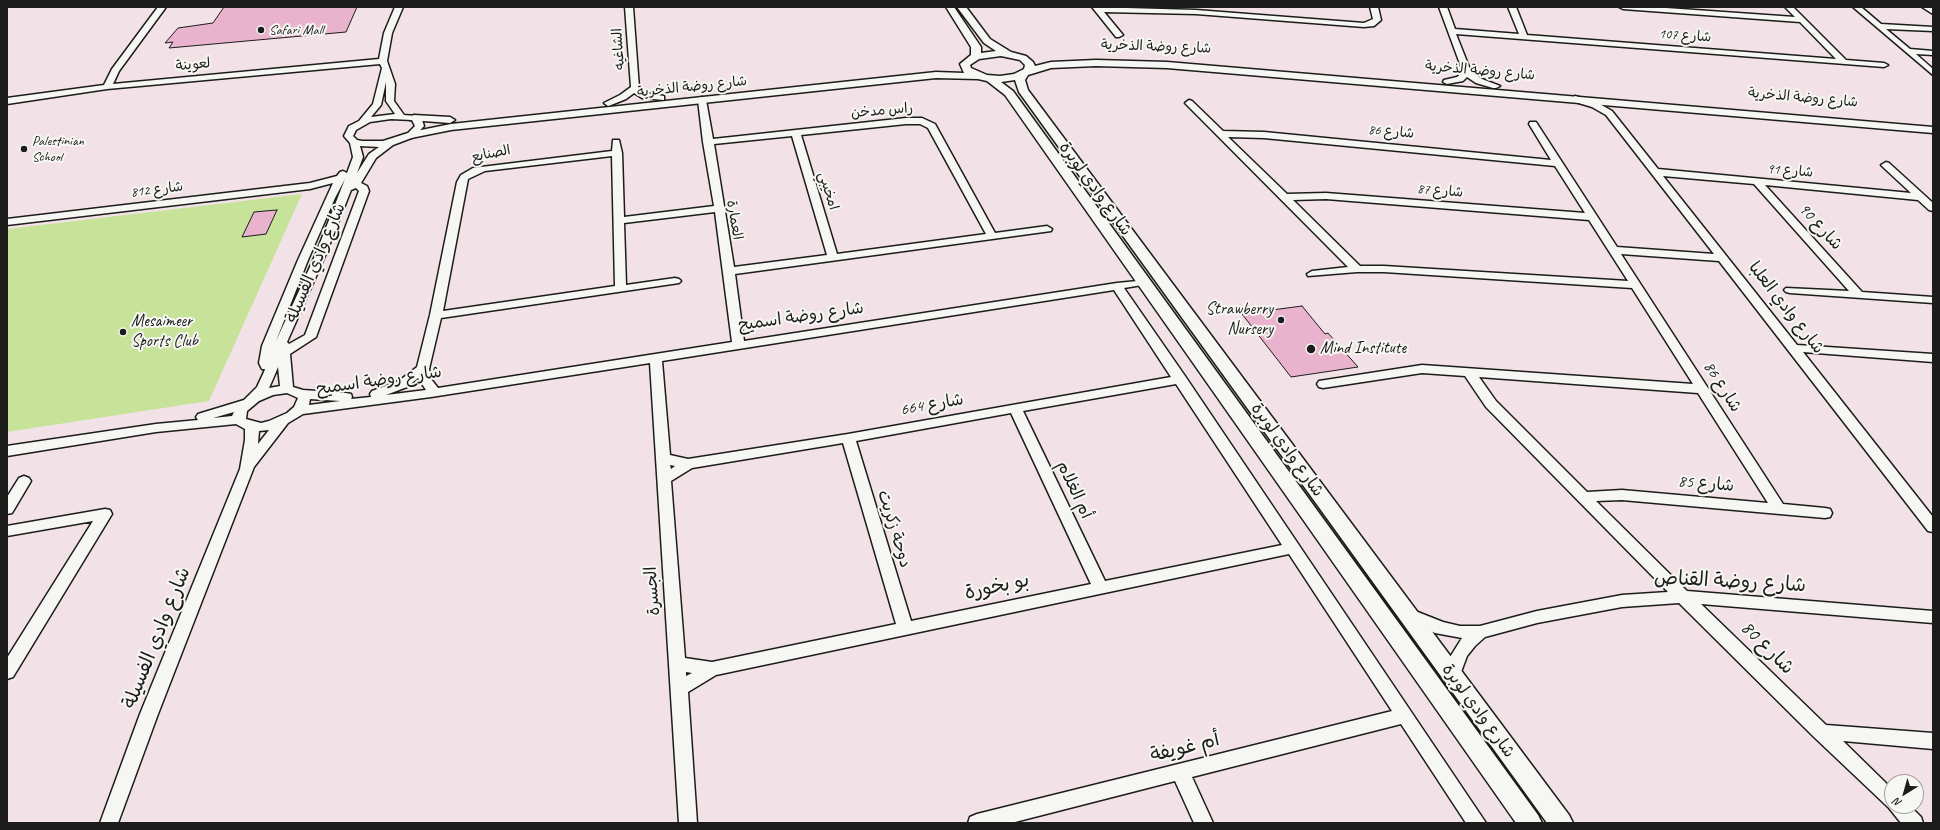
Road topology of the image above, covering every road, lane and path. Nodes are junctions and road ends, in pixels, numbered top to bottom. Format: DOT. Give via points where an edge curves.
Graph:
graph roads {
  1 [pos="162,7"];
  2 [pos="399,7"];
  3 [pos="629,7"];
  4 [pos="950,7"];
  5 [pos="961,7"];
  6 [pos="1374,7"];
  7 [pos="1443,7"];
  8 [pos="1512,7"];
  9 [pos="1623,7"];
  10 [pos="1789,7"];
  11 [pos="1857,7"];
  12 [pos="1926,7"];
  13 [pos="1098,9"];
  14 [pos="1933,12"];
  15 [pos="1801,20"];
  16 [pos="1879,26"];
  17 [pos="1933,29"];
  18 [pos="1451,31"];
  19 [pos="1119,35"];
  20 [pos="1524,37"];
  21 [pos="1908,51"];
  22 [pos="1933,53"];
  23 [pos="1010,54"];
  24 [pos="1024,58"];
  25 [pos="972,59"];
  26 [pos="1843,61"];
  27 [pos="384,65"];
  28 [pos="1884,65"];
  29 [pos="1026,72"];
  30 [pos="1933,73"];
  31 [pos="1467,74"];
  32 [pos="984,77"];
  33 [pos="1447,82"];
  34 [pos="1496,86"];
  35 [pos="107,87"];
  36 [pos="635,88"];
  37 [pos="661,98"];
  38 [pos="1575,99"];
  39 [pos="702,100"];
  40 [pos="7,101"];
  41 [pos="608,103"];
  42 [pos="1189,103"];
  43 [pos="1627,104"];
  44 [pos="1609,113"];
  45 [pos="401,116"];
  46 [pos="414,118"];
  47 [pos="1933,123"];
  48 [pos="359,124"];
  49 [pos="1533,124"];
  50 [pos="1933,130"];
  51 [pos="796,133"];
  52 [pos="1221,134"];
  53 [pos="411,135"];
  54 [pos="354,142"];
  55 [pos="394,142"];
  56 [pos="616,142"];
  57 [pos="708,142"];
  58 [pos="617,152"];
  59 [pos="1557,163"];
  60 [pos="1886,165"];
  61 [pos="355,166"];
  62 [pos="1656,172"];
  63 [pos="341,178"];
  64 [pos="1757,182"];
  65 [pos="355,184"];
  66 [pos="310,186"];
  67 [pos="340,193"];
  68 [pos="1285,197"];
  69 [pos="1921,197"];
  70 [pos="1933,208"];
  71 [pos="718,209"];
  72 [pos="1592,217"];
  73 [pos="619,221"];
  74 [pos="7,222"];
  75 [pos="1047,229"];
  76 [pos="992,236"];
  77 [pos="1614,250"];
  78 [pos="833,258"];
  79 [pos="1724,258"];
  80 [pos="1357,269"];
  81 [pos="729,272"];
  82 [pos="1312,274"];
  83 [pos="675,282"];
  84 [pos="1144,282"];
  85 [pos="1636,285"];
  86 [pos="1117,286"];
  87 [pos="620,289"];
  88 [pos="1790,290"];
  89 [pos="1859,295"];
  90 [pos="1933,300"];
  91 [pos="436,315"];
  92 [pos="286,333"];
  93 [pos="738,344"];
  94 [pos="1794,348"];
  95 [pos="282,353"];
  96 [pos="656,357"];
  97 [pos="1933,358"];
  98 [pos="423,369"];
  99 [pos="270,372"];
  100 [pos="1469,372"];
  101 [pos="1180,379"];
  102 [pos="1323,384"];
  103 [pos="464,387"];
  104 [pos="432,389"];
  105 [pos="1704,389"];
  106 [pos="287,390"];
  107 [pos="301,394"];
  108 [pos="376,395"];
  109 [pos="251,400"];
  110 [pos="1016,409"];
  111 [pos="299,410"];
  112 [pos="240,420"];
  113 [pos="283,421"];
  114 [pos="252,426"];
  115 [pos="156,428"];
  116 [pos="848,438"];
  117 [pos="7,451"];
  118 [pos="662,458"];
  119 [pos="688,464"];
  120 [pos="247,469"];
  121 [pos="664,479"];
  122 [pos="24,481"];
  123 [pos="1585,497"];
  124 [pos="1779,508"];
  125 [pos="7,509"];
  126 [pos="1825,514"];
  127 [pos="1933,527"];
  128 [pos="7,531"];
  129 [pos="1292,548"];
  130 [pos="1100,587"];
  131 [pos="1683,597"];
  132 [pos="1403,611"];
  133 [pos="1933,617"];
  134 [pos="906,629"];
  135 [pos="1480,632"];
  136 [pos="677,664"];
  137 [pos="712,668"];
  138 [pos="7,672"];
  139 [pos="1452,675"];
  140 [pos="678,689"];
  141 [pos="1405,715"];
  142 [pos="1820,732"];
  143 [pos="1933,741"];
  144 [pos="1180,772"];
  145 [pos="1884,793"];
  146 [pos="1905,814"];
  147 [pos="109,823"];
  148 [pos="688,823"];
  149 [pos="977,823"];
  150 [pos="1204,823"];
  151 [pos="1477,823"];
  152 [pos="1530,823"];
  153 [pos="1561,823"];
  154 [pos="1914,823"];
  1 -- 35 [label="street" via="115,71"];
  2 -- 27 [label="street" via="388,33"];
  3 -- 36 [label="street, الشاغيه"];
  4 -- 25 [label="street" via="976,47"];
  5 -- 23 [label="street" via="987,41"];
  6 -- 13 [label="street" via="1377,20 1364,25 1196,12"];
  7 -- 18 [label="street"];
  8 -- 20 [label="street"];
  9 -- 15 [label="street"];
  10 -- 15 [label="street"];
  11 -- 16 [label="street"];
  12 -- 14 [label="street"];
  13 -- 19 [label="street"];
  15 -- 26 [label="street"];
  16 -- 17 [label="street"];
  16 -- 21 [label="street"];
  18 -- 20 [label="street, شارع 107"];
  18 -- 31 [label="street"];
  20 -- 26 [label="street, شارع 107"];
  21 -- 22 [label="street"];
  21 -- 30 [label="street"];
  23 -- 24 [label="street, شارع روضة الذخرية"];
  23 -- 25 [label="street, شارع روضة الذخرية" via="992,53"];
  24 -- 29 [label="street, شارع وادي لوبرة" via="1030,64"];
  24 -- 33 [label="street, شارع روضة الذخرية" via="1169,60"];
  25 -- 32 [label="street, شارع وادي لوبرة" via="965,67"];
  25 -- 37 [label="street, شارع روضة الذخرية" via="932,70"];
  26 -- 28 [label="street, شارع 107"];
  27 -- 35 [label="street, لعوينة"];
  27 -- 45 [label="street" via="391,84 390,101"];
  27 -- 48 [label="street" via="377,105"];
  29 -- 32 [label="street, شارع روضة الذخرية" via="1008,78"];
  29 -- 38 [label="street, شارع روضة الذخرية" via="1051,65 1167,64"];
  29 -- 132 [label="street, شارع وادي لوبرة" via="1020,80 1023,90"];
  31 -- 33 [label="street" via="1460,79"];
  31 -- 34 [label="street"];
  32 -- 39 [label="street, شارع روضة الذخرية" via="936,75"];
  32 -- 84 [label="street, شارع وادي لوبرة" via="1010,93"];
  33 -- 34 [label="street, شارع روضة الذخرية"];
  34 -- 47 [label="street, شارع روضة الذخرية"];
  35 -- 40 [label="street, لعوينة"];
  36 -- 37 [label="street, الشاغيه" via="642,94"];
  36 -- 41 [label="street, الشاغيه" via="623,97"];
  37 -- 41 [label="street, شارع روضة الذخرية"];
  38 -- 43 [label="street, شارع روضة الذخرية"];
  38 -- 44 [label="street, شارع وادي العلبا"];
  39 -- 53 [label="street, شارع روضة الذخرية" via="451,127"];
  39 -- 57 [label="street, العمارة"];
  41 -- 46 [label="street, شارع روضة الذخرية" via="450,120"];
  42 -- 52 [label="street"];
  43 -- 44 [label="street" via="1616,107"];
  43 -- 50 [label="street, شارع روضة الذخرية"];
  44 -- 62 [label="street, شارع وادي العلبا"];
  45 -- 46 [label="street"];
  45 -- 48 [label="street" via="379,117"];
  46 -- 53 [label="street" via="420,126"];
  48 -- 54 [label="street, شارع وادي الفسيلة" via="352,128 348,136"];
  49 -- 59 [label="street, شارع 86"];
  51 -- 57 [label="street, راس مدخن"];
  51 -- 76 [label="street, راس مدخن" via="906,121 928,123 932,126"];
  51 -- 78 [label="street, امخيبي"];
  52 -- 59 [label="street, شارع 86" via="1264,135"];
  52 -- 68 [label="street"];
  53 -- 55 [label="street"];
  54 -- 55 [label="street" via="372,145"];
  54 -- 61 [label="street, شارع وادي الفسيلة" via="358,153"];
  55 -- 65 [label="street, شارع وادي الفسيلة" via="372,156"];
  56 -- 58 [label="street"];
  57 -- 71 [label="street, العمارة"];
  58 -- 73 [label="street"];
  58 -- 91 [label="street, الصنايع" via="485,168 464,177"];
  59 -- 72 [label="street, شارع 86"];
  60 -- 69 [label="street"];
  61 -- 63 [label="street"];
  61 -- 67 [label="street, شارع وادي الفسيلة"];
  62 -- 64 [label="street, شارع 91"];
  62 -- 79 [label="street, شارع وادي العلبا"];
  63 -- 66 [label="street, شارع 812"];
  63 -- 67 [label="street"];
  64 -- 69 [label="street, شارع 91"];
  64 -- 89 [label="street, شارع 90"];
  65 -- 67 [label="street, شارع وادي الفسيلة"];
  65 -- 95 [label="street" via="364,188 364,191 310,337"];
  66 -- 67 [label="street, شارع 812"];
  66 -- 74 [label="street, شارع 812"];
  67 -- 92 [label="street, شارع وادي الفسيلة"];
  67 -- 99 [label="street" via="330,198 268,346 265,363"];
  68 -- 72 [label="street, شارع 87" via="1326,196"];
  68 -- 80 [label="street"];
  69 -- 70 [label="street"];
  71 -- 73 [label="street"];
  71 -- 81 [label="street, العمارة"];
  72 -- 77 [label="street, شارع 86"];
  73 -- 87 [label="street"];
  75 -- 76 [label="street"];
  76 -- 78 [label="street"];
  77 -- 79 [label="street"];
  77 -- 85 [label="street, شارع 86"];
  78 -- 81 [label="street"];
  79 -- 94 [label="street, شارع وادي العلبا"];
  80 -- 82 [label="street"];
  80 -- 85 [label="street"];
  81 -- 93 [label="street, العمارة"];
  83 -- 87 [label="street"];
  84 -- 86 [label="street, شارع روضة اسميح"];
  84 -- 152 [label="street, شارع وادي لوبرة"];
  85 -- 105 [label="street, شارع 86"];
  86 -- 93 [label="street, شارع روضة اسميح"];
  86 -- 101 [label="street"];
  87 -- 91 [label="street"];
  88 -- 89 [label="street"];
  89 -- 90 [label="street"];
  91 -- 98 [label="street, الصنايع"];
  92 -- 95 [label="street, شارع وادي الفسيلة"];
  92 -- 99 [label="street, شارع وادي الفسيلة"];
  93 -- 96 [label="street, شارع روضة اسميح"];
  94 -- 97 [label="street"];
  94 -- 127 [label="street, شارع وادي العلبا"];
  95 -- 106 [label="street, شارع وادي الفسيلة"];
  96 -- 103 [label="street, شارع روضة اسميح"];
  96 -- 118 [label="street, الجسرة"];
  98 -- 104 [label="street" via="425,380"];
  98 -- 108 [label="street" via="403,384"];
  99 -- 109 [label="street, شارع وادي الفسيلة" via="263,388"];
  100 -- 102 [label="street" via="1422,369"];
  100 -- 105 [label="street"];
  100 -- 123 [label="street" via="1491,404"];
  101 -- 110 [label="street, شارع 664"];
  101 -- 129 [label="street"];
  103 -- 104 [label="street, شارع روضة اسميح"];
  103 -- 111 [label="street, شارع روضة اسميح"];
  104 -- 108 [label="street, شارع روضة اسميح"];
  105 -- 124 [label="street, شارع 86"];
  106 -- 107 [label="street, شارع روضة اسميح"];
  106 -- 109 [label="street" via="270,392"];
  107 -- 108 [label="street, شارع روضة اسميح" via="328,397"];
  107 -- 111 [label="street" via="304,398"];
  109 -- 112 [label="street, شارع وادي الفسيلة" via="239,415"];
  109 -- 115 [label="street" via="215,414"];
  110 -- 116 [label="street, شارع 664"];
  110 -- 130 [label="street, أم الغلام"];
  111 -- 113 [label="street"];
  112 -- 114 [label="street"];
  112 -- 115 [label="street"];
  113 -- 114 [label="street" via="272,425"];
  113 -- 120 [label="street, شارع وادي الفسيلة"];
  114 -- 120 [label="street, شارع وادي الفسيلة"];
  115 -- 117 [label="street"];
  116 -- 119 [label="street, شارع 664"];
  116 -- 134 [label="street, دوحة زكريت"];
  118 -- 119 [label="street, شارع 664"];
  118 -- 121 [label="street, الجسرة"];
  119 -- 121 [label="street, شارع 664"];
  120 -- 147 [label="street, شارع وادي الفسيلة" via="152,707"];
  121 -- 136 [label="street, الجسرة"];
  122 -- 125 [label="street"];
  123 -- 124 [label="street, شارع 85" via="1622,495"];
  123 -- 131 [label="street"];
  124 -- 126 [label="street, شارع 85"];
  128 -- 138 [label="street" via="105,514"];
  129 -- 130 [label="street, بو بخورة"];
  129 -- 141 [label="street"];
  130 -- 134 [label="street, بو بخورة"];
  131 -- 133 [label="street, شارع روضة القناص"];
  131 -- 135 [label="street, شارع روضة القناص" via="1622,601"];
  131 -- 142 [label="street, شارع 80"];
  132 -- 135 [label="street, شارع روضة القناص" via="1441,628 1460,632"];
  132 -- 139 [label="street, شارع وادي لوبرة"];
  134 -- 137 [label="street, بو بخورة"];
  135 -- 139 [label="street, شارع روضة القناص" via="1461,651"];
  136 -- 137 [label="street, بو بخورة"];
  136 -- 140 [label="street, الجسرة"];
  137 -- 140 [label="street, بو بخورة"];
  139 -- 153 [label="street, شارع وادي لوبرة"];
  140 -- 148 [label="street, الجسرة"];
  141 -- 144 [label="street, أم غويفة"];
  141 -- 151 [label="street"];
  142 -- 143 [label="street"];
  142 -- 145 [label="street, شارع 80"];
  144 -- 149 [label="street, أم غويفة"];
  144 -- 150 [label="street"];
  146 -- 154 [label="street"];
}
